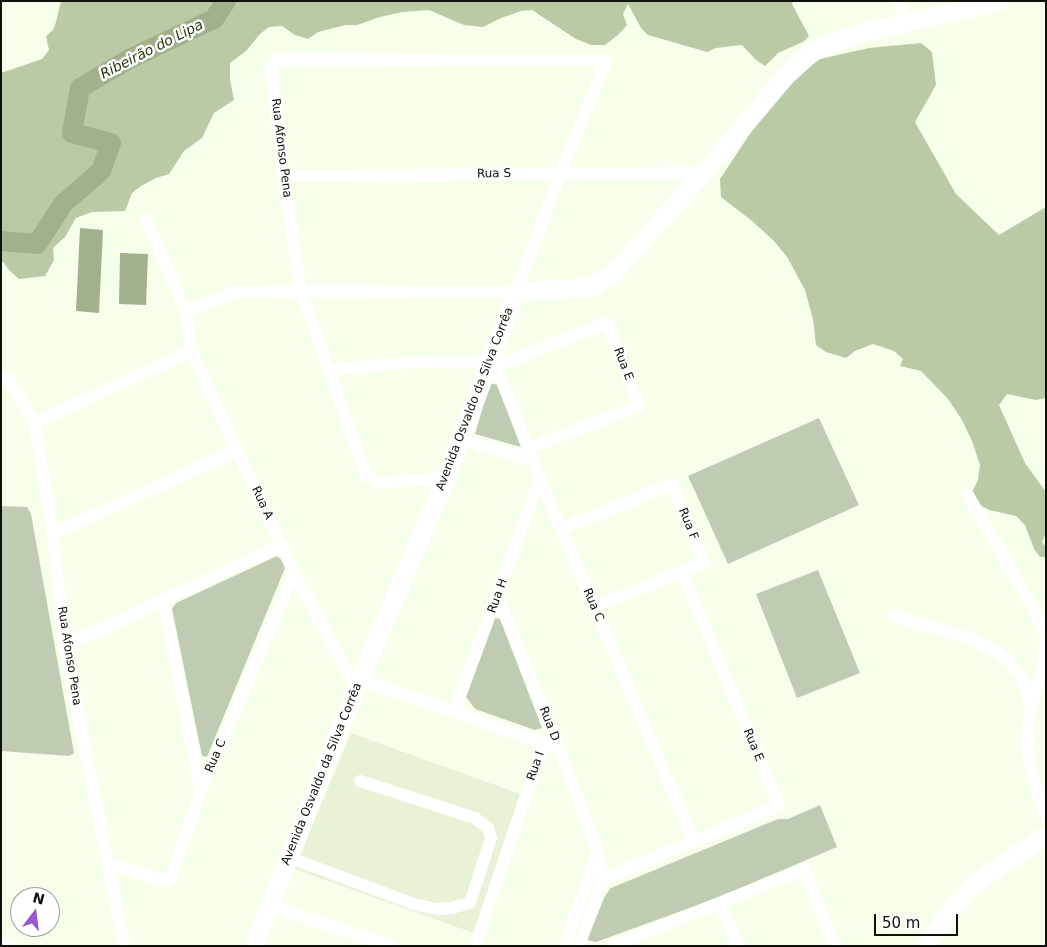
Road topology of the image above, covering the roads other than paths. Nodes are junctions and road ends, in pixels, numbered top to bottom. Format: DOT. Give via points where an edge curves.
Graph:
graph roads {
  1 [pos="899,1"];
  2 [pos="1000,1"];
  3 [pos="908,22"];
  4 [pos="704,173"];
  5 [pos="560,174"];
  6 [pos="283,176"];
  7 [pos="146,220"];
  8 [pos="301,291"];
  9 [pos="516,292"];
  10 [pos="186,311"];
  11 [pos="191,351"];
  12 [pos="493,363"];
  13 [pos="328,370"];
  14 [pos="1,375"];
  15 [pos="35,423"];
  16 [pos="460,439"];
  17 [pos="529,448"];
  18 [pos="238,450"];
  19 [pos="534,460"];
  20 [pos="446,478"];
  21 [pos="540,478"];
  22 [pos="968,495"];
  23 [pos="562,529"];
  24 [pos="53,534"];
  25 [pos="282,545"];
  26 [pos="682,572"];
  27 [pos="294,573"];
  28 [pos="498,597"];
  29 [pos="163,600"];
  30 [pos="594,607"];
  31 [pos="894,616"];
  32 [pos="1046,638"];
  33 [pos="66,646"];
  34 [pos="358,684"];
  35 [pos="1031,709"];
  36 [pos="454,712"];
  37 [pos="544,743"];
  38 [pos="560,749"];
  39 [pos="360,781"];
  40 [pos="201,791"];
  41 [pos="1046,819"];
  42 [pos="1046,836"];
  43 [pos="694,842"];
  44 [pos="598,852"];
  45 [pos="288,858"];
  46 [pos="108,864"];
  47 [pos="603,879"];
  48 [pos="720,903"];
  49 [pos="269,905"];
  50 [pos="641,941"];
  51 [pos="1,942"];
  52 [pos="5,946"];
  53 [pos="124,946"];
  54 [pos="254,946"];
  55 [pos="392,946"];
  56 [pos="475,946"];
  57 [pos="564,946"];
  58 [pos="579,946"];
  59 [pos="611,946"];
  60 [pos="738,946"];
  61 [pos="835,946"];
  62 [pos="925,946"];
  1 -- 3 [label="street"];
  2 -- 3 [label="street, Avenida Osvaldo da Silva Corrêa"];
  3 -- 4 [label="street, Avenida Osvaldo da Silva Corrêa" via="865,32 813,51 785,77"];
  4 -- 5 [label="street, Rua S"];
  4 -- 9 [label="street, Avenida Osvaldo da Silva Corrêa" via="610,277 589,288"];
  5 -- 6 [label="street, Rua S"];
  5 -- 6 [label="street, Rua Afonso Pena" via="607,60 276,59 271,66"];
  5 -- 9 [label="street"];
  6 -- 8 [label="street, Rua Afonso Pena"];
  7 -- 10 [label="street, Rua A"];
  8 -- 9 [label="street"];
  8 -- 10 [label="street" via="236,292"];
  8 -- 13 [label="street, Rua Afonso Pena"];
  9 -- 12 [label="street, Avenida Osvaldo da Silva Corrêa"];
  10 -- 11 [label="street, Rua A"];
  11 -- 15 [label="street"];
  11 -- 18 [label="street, Rua A"];
  12 -- 13 [label="street" via="413,362"];
  12 -- 16 [label="street, Avenida Osvaldo da Silva Corrêa"];
  12 -- 17 [label="street, Rua C"];
  12 -- 17 [label="street, Rua E" via="607,323 639,406"];
  13 -- 20 [label="street, Rua Afonso Pena" via="366,475 378,483"];
  14 -- 15 [label="street, Rua Afonso Pena" via="10,382"];
  15 -- 24 [label="street, Rua Afonso Pena"];
  16 -- 19 [label="street"];
  16 -- 20 [label="street, Avenida Osvaldo da Silva Corrêa"];
  17 -- 19 [label="street, Rua C"];
  18 -- 24 [label="street"];
  18 -- 25 [label="street, Rua A"];
  19 -- 21 [label="street, Rua C"];
  20 -- 34 [label="street, Avenida Osvaldo da Silva Corrêa"];
  21 -- 23 [label="street, Rua C"];
  21 -- 28 [label="street, Rua H"];
  22 -- 32 [label="street" via="1035,612"];
  23 -- 26 [label="street, Rua F" via="672,484 704,563"];
  23 -- 30 [label="street, Rua C"];
  24 -- 33 [label="street, Rua Afonso Pena"];
  25 -- 27 [label="street, Rua A"];
  25 -- 29 [label="street"];
  26 -- 30 [label="street, Rua F"];
  26 -- 43 [label="street, Rua E" via="779,806"];
  27 -- 34 [label="street, Rua A"];
  27 -- 40 [label="street, Rua C"];
  28 -- 36 [label="street, Rua H"];
  28 -- 38 [label="street, Rua D"];
  29 -- 33 [label="street"];
  29 -- 40 [label="street"];
  30 -- 43 [label="street, Rua C"];
  31 -- 35 [label="street" via="976,640 1006,658 1023,680"];
  32 -- 35 [label="street" via="1042,670"];
  33 -- 46 [label="street, Rua Afonso Pena"];
  34 -- 36 [label="street, Rua I"];
  34 -- 45 [label="street, Avenida Osvaldo da Silva Corrêa"];
  35 -- 41 [label="street" via="1027,739 1031,771"];
  36 -- 37 [label="street, Rua I"];
  37 -- 38 [label="street"];
  37 -- 56 [label="street, Rua I"];
  38 -- 44 [label="street, Rua D"];
  39 -- 45 [label="street" via="475,818 488,828 491,838 470,903 437,909 414,904"];
  40 -- 46 [label="street, Rua C" via="169,882"];
  42 -- 62 [label="street" via="976,882 955,904"];
  43 -- 47 [label="street"];
  44 -- 47 [label="street, Rua D"];
  44 -- 57 [label="street"];
  45 -- 49 [label="street, Avenida Osvaldo da Silva Corrêa"];
  46 -- 53 [label="street, Rua Afonso Pena"];
  47 -- 58 [label="street"];
  48 -- 50 [label="street"];
  48 -- 60 [label="street"];
  48 -- 61 [label="street" via="804,869"];
  49 -- 54 [label="street, Avenida Osvaldo da Silva Corrêa"];
  49 -- 55 [label="street"];
  50 -- 59 [label="street"];
  51 -- 52 [label="street"];
}
